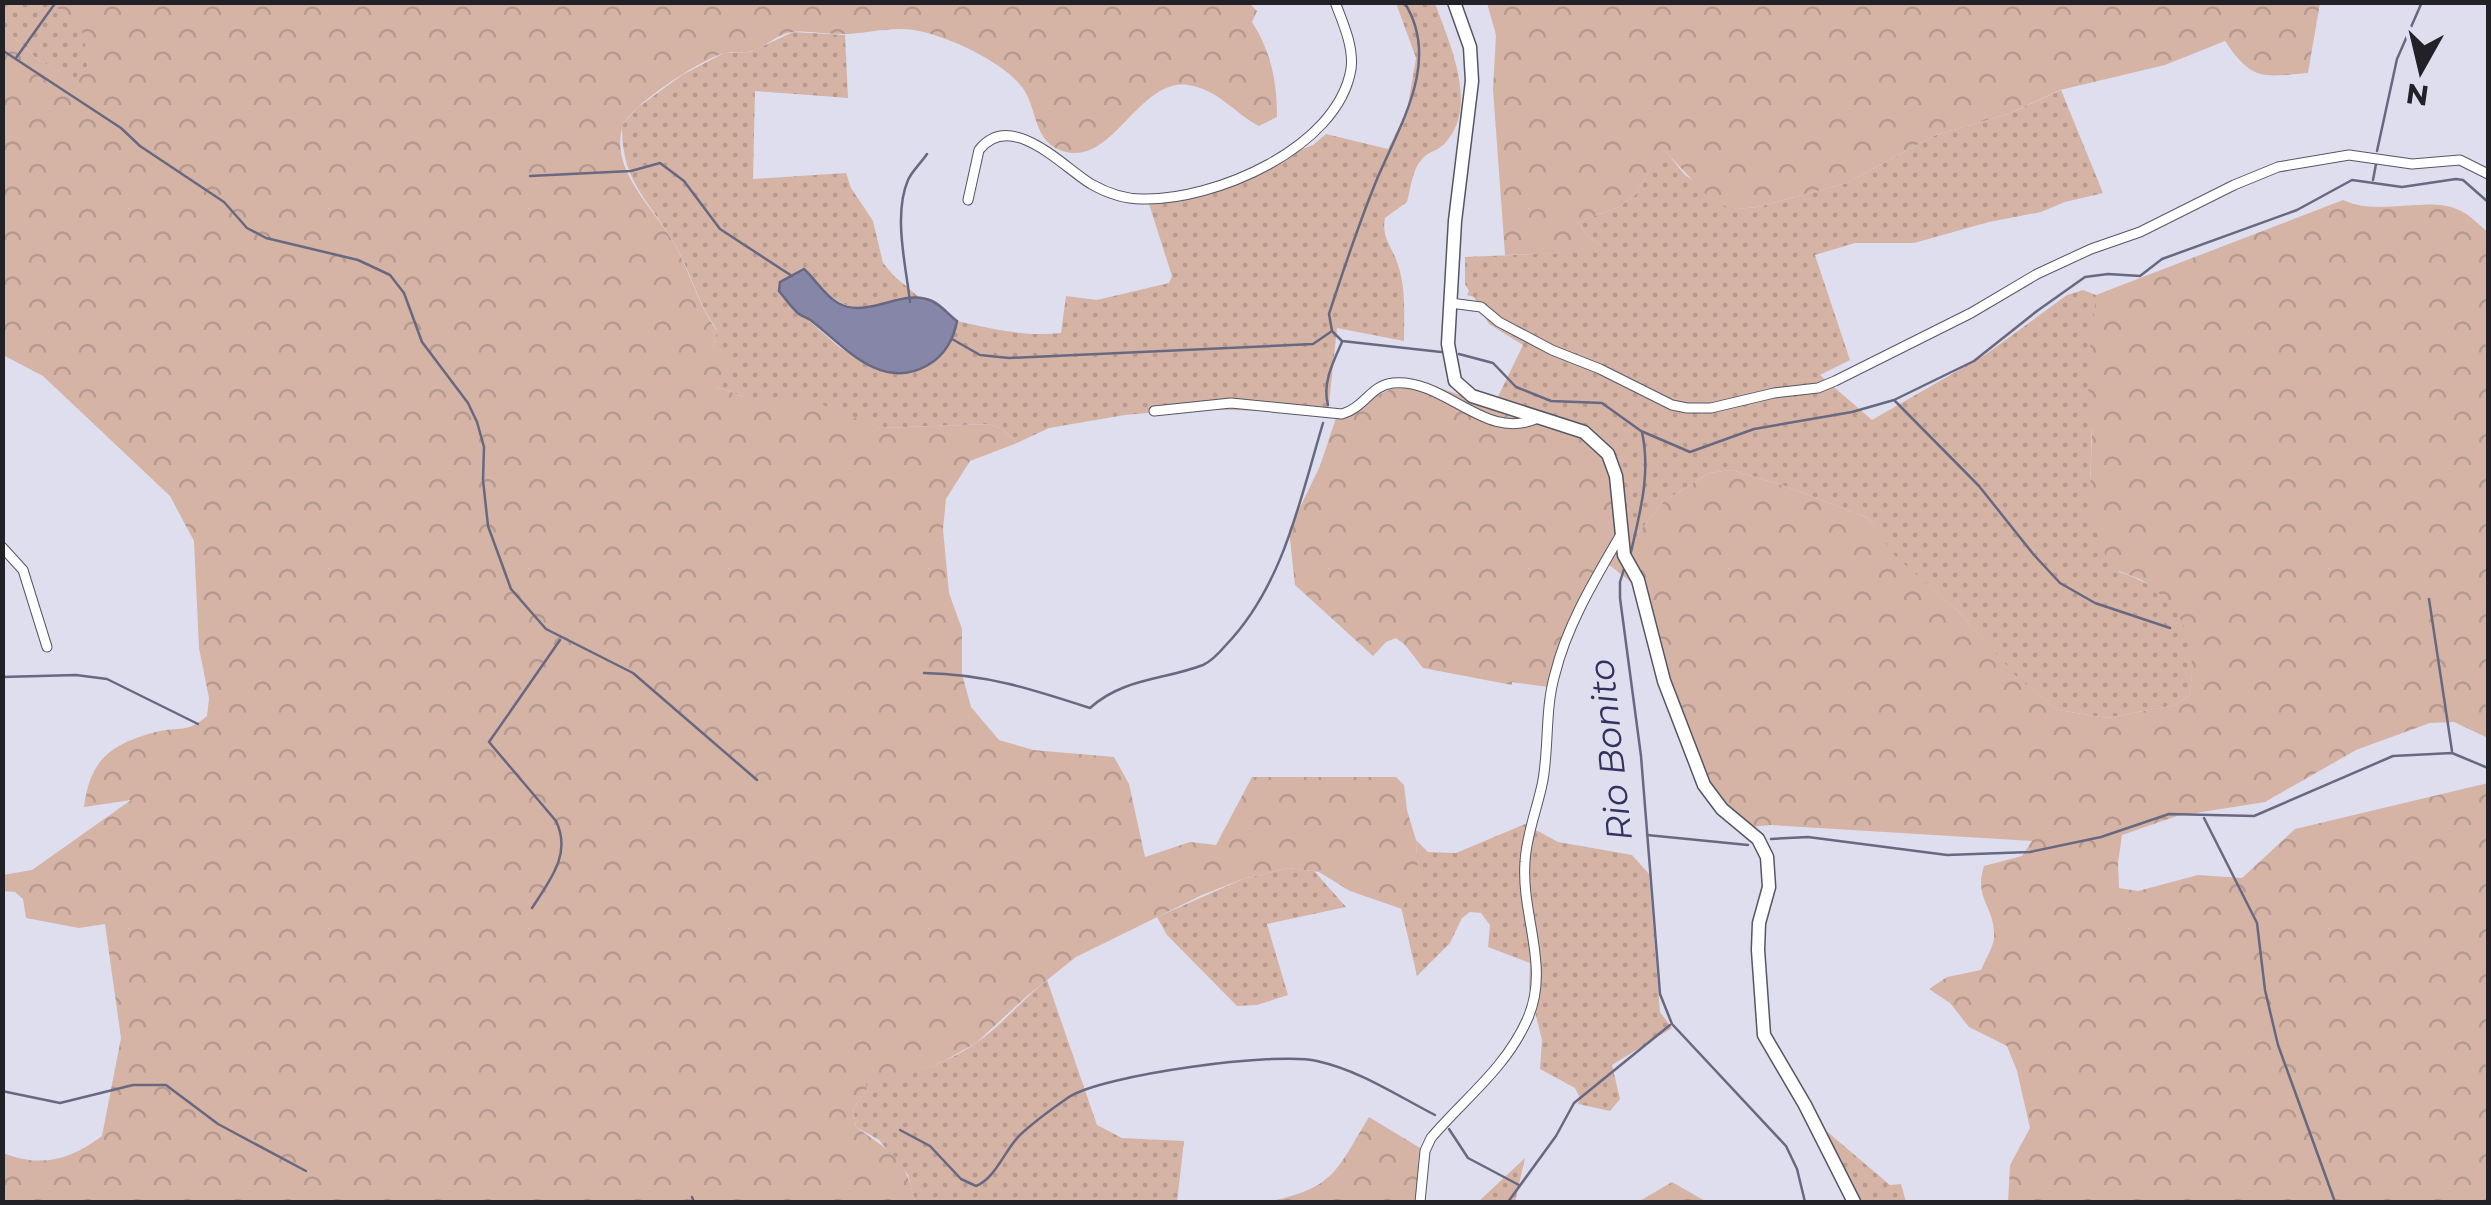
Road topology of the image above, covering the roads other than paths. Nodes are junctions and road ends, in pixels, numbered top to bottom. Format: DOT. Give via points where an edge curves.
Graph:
graph roads {
  1 [pos="1335,2"];
  2 [pos="1454,2"];
  3 [pos="2488,174"];
  4 [pos="968,200"];
  5 [pos="1450,303"];
  6 [pos="1154,411"];
  7 [pos="1538,418"];
  8 [pos="1620,536"];
  9 [pos="2,547"];
  10 [pos="48,647"];
  11 [pos="1420,1202"];
  12 [pos="1854,1202"];
  1 -- 4 [label="street" via="1351,54 1340,101 1308,139 1265,166 1210,187 1136,199 1095,187 1040,145 1006,137 979,150"];
  2 -- 5 [label="street" via="1470,47 1472,80"];
  3 -- 5 [label="street" via="2460,160 2412,164 2349,155 2278,167 2037,274 1818,388 1711,408 1672,405 1552,350 1481,307"];
  5 -- 7 [label="street" via="1455,381 1472,396"];
  6 -- 7 [label="street" via="1232,404 1342,414 1395,382 1433,389 1491,420 1518,424"];
  7 -- 8 [label="street" via="1584,432 1608,454"];
  8 -- 11 [label="street" via="1564,643 1554,677 1543,779 1524,860 1535,996 1494,1074 1431,1138"];
  8 -- 12 [label="street" via="1704,785 1758,839 1767,857 1758,950 1764,1035"];
  9 -- 10 [label="street" via="23,570"];
}
